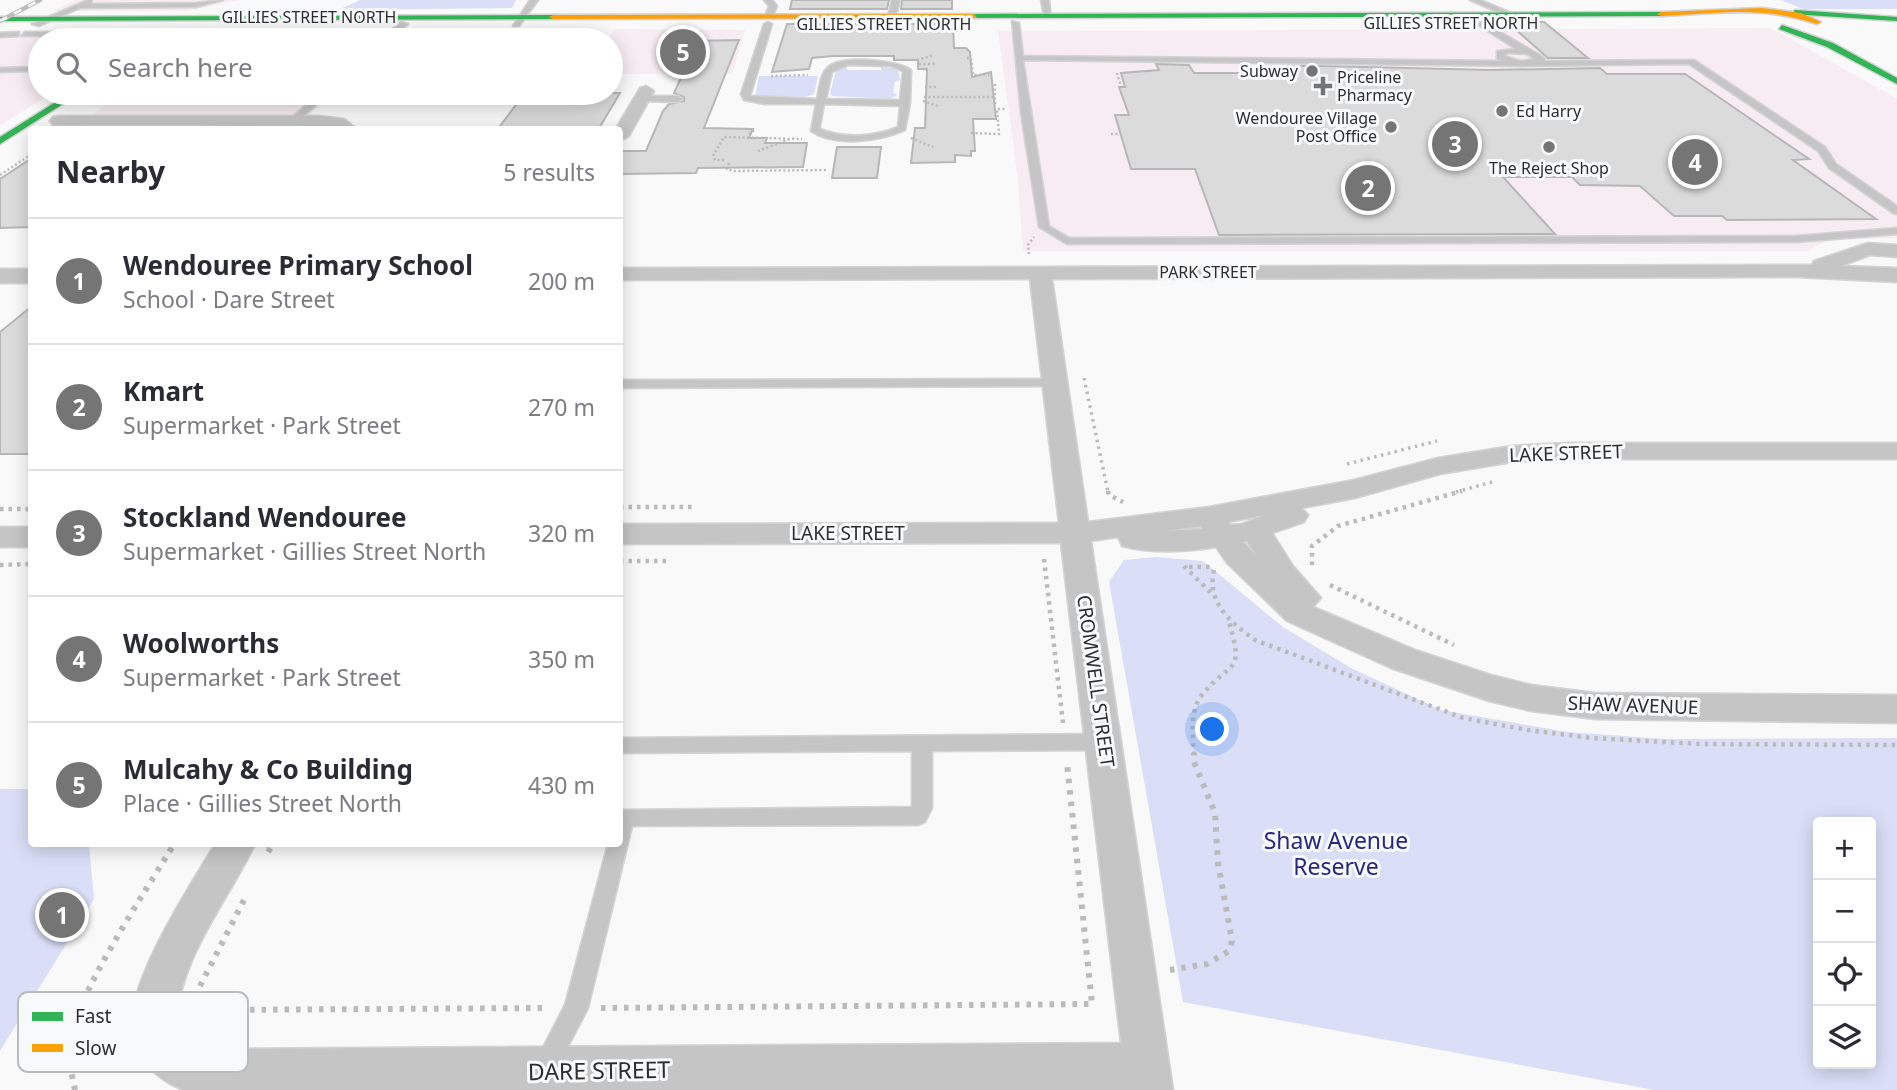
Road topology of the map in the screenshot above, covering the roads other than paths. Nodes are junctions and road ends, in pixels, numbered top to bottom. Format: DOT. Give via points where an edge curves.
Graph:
graph roads {
  1 [pos="92,0"];
  2 [pos="219,0"];
  3 [pos="331,0"];
  4 [pos="340,0"];
  5 [pos="534,0"];
  6 [pos="290,2"];
  7 [pos="79,6"];
  8 [pos="135,6"];
  9 [pos="1753,6"];
  10 [pos="894,8"];
  11 [pos="1046,8"];
  12 [pos="265,12"];
  13 [pos="1794,12"];
  14 [pos="768,13"];
  15 [pos="1480,17"];
  16 [pos="114,18"];
  17 [pos="175,18"];
  18 [pos="0,19"];
  19 [pos="1879,19"];
  20 [pos="1897,19"];
  21 [pos="304,20"];
  22 [pos="519,20"];
  23 [pos="1014,20"];
  24 [pos="235,21"];
  25 [pos="35,23"];
  26 [pos="1817,23"];
  27 [pos="139,24"];
  28 [pos="404,24"];
  29 [pos="1772,24"];
  30 [pos="0,25"];
  31 [pos="45,28"];
  32 [pos="151,28"];
  33 [pos="174,28"];
  34 [pos="218,28"];
  35 [pos="241,28"];
  36 [pos="399,28"];
  37 [pos="0,35"];
  38 [pos="1500,53"];
  39 [pos="1531,53"];
  40 [pos="1018,58"];
  41 [pos="1589,62"];
  42 [pos="1468,63"];
  43 [pos="1531,64"];
  44 [pos="1,67"];
  45 [pos="28,69"];
  46 [pos="1897,73"];
  47 [pos="1897,81"];
  48 [pos="644,95"];
  49 [pos="678,99"];
  50 [pos="821,101"];
  51 [pos="905,103"];
  52 [pos="57,105"];
  53 [pos="84,105"];
  54 [pos="316,105"];
  55 [pos="31,121"];
  56 [pos="303,124"];
  57 [pos="53,125"];
  58 [pos="342,126"];
  59 [pos="623,131"];
  60 [pos="0,141"];
  61 [pos="28,142"];
  62 [pos="0,160"];
  63 [pos="1897,211"];
  64 [pos="1897,231"];
  65 [pos="1897,251"];
  66 [pos="1797,271"];
  67 [pos="1040,273"];
  68 [pos="623,274"];
  69 [pos="28,275"];
  70 [pos="1897,275"];
  71 [pos="0,276"];
  72 [pos="1054,383"];
  73 [pos="623,384"];
  74 [pos="1897,451"];
  75 [pos="1248,519"];
  76 [pos="1216,526"];
  77 [pos="1076,533"];
  78 [pos="623,534"];
  79 [pos="0,537"];
  80 [pos="28,537"];
  81 [pos="1378,648"];
  82 [pos="1897,709"];
  83 [pos="1105,742"];
  84 [pos="922,743"];
  85 [pos="623,745"];
  86 [pos="623,822"];
  87 [pos="234,847"];
  88 [pos="617,847"];
  89 [pos="160,992"];
  90 [pos="544,1070"];
  91 [pos="1148,1078"];
  92 [pos="189,1081"];
  93 [pos="461,1081"];
  1 -- 7 [label="lane"];
  2 -- 8 [label="lane"];
  3 -- 12 [label="main road"];
  4 -- 21 [label="main road"];
  5 -- 22 [label="lane"];
  6 -- 12 [label="main road"];
  7 -- 8 [label="lane"];
  7 -- 25 [label="lane"];
  8 -- 16 [label="lane"];
  9 -- 13 [label="main road, GILLIES STREET NORTH"];
  9 -- 15 [label="main road, GILLIES STREET NORTH"];
  9 -- 29 [label="main road" via="1754,18"];
  10 -- 14 [label="main road, GILLIES STREET NORTH"];
  10 -- 23 [label="main road, GILLIES STREET NORTH" via="971,10"];
  11 -- 15 [label="main road, GILLIES STREET NORTH"];
  11 -- 23 [label="main road, GILLIES STREET NORTH"];
  12 -- 17 [label="main road"];
  12 -- 21 [label="main road, GILLIES STREET NORTH"];
  12 -- 24 [label="main road"];
  13 -- 19 [label="main road"];
  13 -- 26 [label="main road"];
  14 -- 22 [label="main road, GILLIES STREET NORTH"];
  14 -- 23 [label="main road, GILLIES STREET NORTH"];
  14 -- 50 [label="lane" via="745,96 759,101"];
  15 -- 23 [label="main road, GILLIES STREET NORTH"];
  15 -- 29 [label="main road, GILLIES STREET NORTH"];
  15 -- 38 [label="lane" via="1499,42"];
  15 -- 39 [label="lane"];
  16 -- 17 [label="main road, GILLIES STREET NORTH"];
  16 -- 25 [label="main road, GILLIES STREET NORTH"];
  17 -- 24 [label="main road, GILLIES STREET NORTH"];
  18 -- 25 [label="main road, GILLIES STREET NORTH"];
  19 -- 20 [label="main road"];
  19 -- 26 [label="main road"];
  21 -- 22 [label="main road, GILLIES STREET NORTH"];
  21 -- 24 [label="main road, GILLIES STREET NORTH"];
  21 -- 28 [label="main road, GILLIES STREET NORTH"];
  21 -- 35 [label="main road"];
  22 -- 28 [label="main road, GILLIES STREET NORTH"];
  23 -- 40 [label="lane"];
  24 -- 34 [label="main road"];
  25 -- 27 [label="main road, GILLIES STREET NORTH"];
  25 -- 30 [label="main road, GILLIES STREET NORTH"];
  25 -- 31 [label="lane"];
  25 -- 37 [label="lane"];
  26 -- 29 [label="main road, GILLIES STREET NORTH" via="1798,27"];
  26 -- 46 [label="main road"];
  27 -- 32 [label="main road"];
  27 -- 33 [label="main road, GILLIES STREET NORTH"];
  28 -- 36 [label="lane"];
  29 -- 47 [label="main road" via="1830,45"];
  38 -- 39 [label="lane"];
  38 -- 42 [label="lane"];
  38 -- 43 [label="lane" via="1508,61"];
  39 -- 41 [label="lane"];
  39 -- 43 [label="lane" via="1542,60"];
  40 -- 42 [label="lane"];
  40 -- 64 [label="lane" via="1044,225 1072,242 1796,239"];
  41 -- 43 [label="lane"];
  41 -- 63 [label="lane" via="1691,62 1822,149 1832,166"];
  42 -- 43 [label="lane"];
  44 -- 45 [label="lane"];
  48 -- 49 [label="lane"];
  48 -- 59 [label="street"];
  50 -- 51 [label="lane"];
  50 -- 51 [label="lane" via="815,128 835,136 901,130"];
  50 -- 51 [label="lane" via="830,68 846,63 887,63 908,71"];
  52 -- 55 [label="main road"];
  53 -- 57 [label="main road"];
  54 -- 56 [label="lane"];
  55 -- 57 [label="main road"];
  55 -- 60 [label="main road"];
  56 -- 57 [label="street"];
  56 -- 58 [label="street" via="335,122"];
  61 -- 62 [label="main road"];
  65 -- 66 [label="street, PARK STREET" via="1868,249 1838,262"];
  66 -- 67 [label="street, PARK STREET"];
  66 -- 70 [label="street, PARK STREET"];
  67 -- 68 [label="street, PARK STREET"];
  67 -- 72 [label="street, CROMWELL STREET"];
  69 -- 71 [label="street"];
  72 -- 73 [label="lane"];
  72 -- 77 [label="street, CROMWELL STREET"];
  74 -- 75 [label="street, LAKE STREET" via="1537,452 1438,466"];
  75 -- 76 [label="street, LAKE STREET"];
  75 -- 81 [label="street, SHAW AVENUE" via="1298,592"];
  76 -- 77 [label="street, LAKE STREET" via="1169,542"];
  76 -- 81 [label="street, SHAW AVENUE" via="1298,613"];
  77 -- 78 [label="street, LAKE STREET"];
  77 -- 83 [label="street, CROMWELL STREET"];
  79 -- 80 [label="street"];
  81 -- 82 [label="street, SHAW AVENUE" via="1453,678 1562,702 1630,707"];
  83 -- 84 [label="lane"];
  83 -- 91 [label="street, CROMWELL STREET"];
  84 -- 85 [label="lane"];
  84 -- 86 [label="lane" via="922,808 918,816 624,817"];
  87 -- 89 [label="street, DARE STREET"];
  88 -- 90 [label="lane" via="576,1008"];
  90 -- 91 [label="street, DARE STREET"];
  90 -- 93 [label="street, DARE STREET"];
  92 -- 93 [label="street, DARE STREET"];
}
